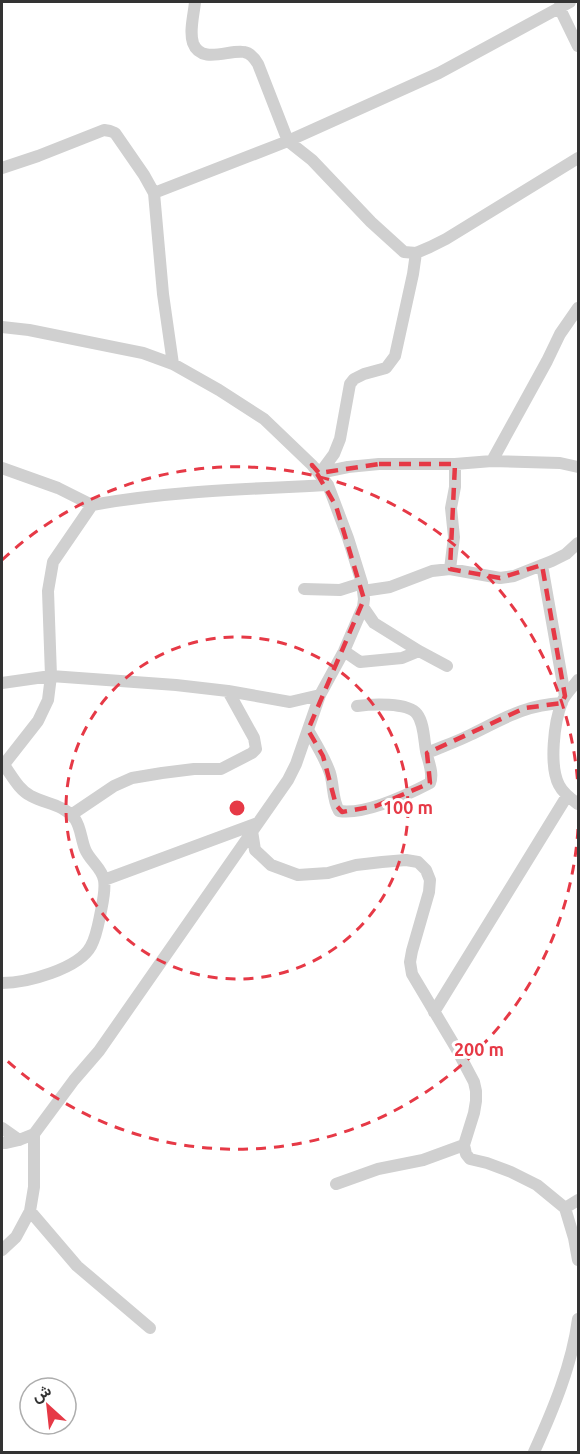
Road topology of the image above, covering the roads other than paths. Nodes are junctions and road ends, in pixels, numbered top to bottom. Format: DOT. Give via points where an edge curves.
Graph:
graph roads {
  1 [pos="195,2"];
  2 [pos="565,4"];
  3 [pos="579,46"];
  4 [pos="288,141"];
  5 [pos="579,158"];
  6 [pos="2,168"];
  7 [pos="154,193"];
  8 [pos="416,253"];
  9 [pos="579,309"];
  10 [pos="568,322"];
  11 [pos="2,327"];
  12 [pos="579,331"];
  13 [pos="173,364"];
  14 [pos="492,461"];
  15 [pos="455,464"];
  16 [pos="579,467"];
  17 [pos="2,468"];
  18 [pos="316,469"];
  19 [pos="328,485"];
  20 [pos="92,505"];
  21 [pos="579,543"];
  22 [pos="542,565"];
  23 [pos="450,569"];
  24 [pos="363,587"];
  25 [pos="304,589"];
  26 [pos="363,607"];
  27 [pos="344,651"];
  28 [pos="419,651"];
  29 [pos="447,666"];
  30 [pos="51,676"];
  31 [pos="579,680"];
  32 [pos="2,683"];
  33 [pos="228,691"];
  34 [pos="320,695"];
  35 [pos="564,699"];
  36 [pos="357,706"];
  37 [pos="308,730"];
  38 [pos="427,753"];
  39 [pos="3,766"];
  40 [pos="567,796"];
  41 [pos="579,804"];
  42 [pos="71,816"];
  43 [pos="256,827"];
  44 [pos="104,880"];
  45 [pos="2,983"];
  46 [pos="434,1012"];
  47 [pos="2,1128"];
  48 [pos="34,1134"];
  49 [pos="19,1140"];
  50 [pos="2,1143"];
  51 [pos="464,1145"];
  52 [pos="336,1184"];
  53 [pos="579,1200"];
  54 [pos="565,1208"];
  55 [pos="30,1211"];
  56 [pos="2,1250"];
  57 [pos="579,1260"];
  58 [pos="579,1318"];
  59 [pos="150,1328"];
  60 [pos="534,1452"];
  1 -- 4 [label="street" via="194,46 212,55 243,52 254,57"];
  2 -- 3 [label="street"];
  2 -- 4 [label="street" via="439,73"];
  4 -- 7 [label="street"];
  4 -- 8 [label="street" via="404,252"];
  5 -- 8 [label="street"];
  6 -- 7 [label="street" via="110,130"];
  7 -- 13 [label="street"];
  8 -- 18 [label="street" via="396,356 386,368 354,379 334,454"];
  9 -- 10 [label="street"];
  10 -- 12 [label="street"];
  10 -- 14 [label="street"];
  11 -- 13 [label="street" via="143,353"];
  13 -- 18 [label="street" via="264,419"];
  14 -- 15 [label="street"];
  14 -- 16 [label="street"];
  15 -- 18 [label="street"];
  15 -- 23 [label="street"];
  17 -- 20 [label="street"];
  18 -- 19 [label="street"];
  19 -- 20 [label="street" via="163,495"];
  19 -- 24 [label="street"];
  20 -- 30 [label="street" via="53,562 48,591"];
  21 -- 22 [label="street"];
  22 -- 23 [label="street" via="500,578"];
  22 -- 35 [label="street"];
  23 -- 24 [label="street" via="432,571 390,587"];
  24 -- 25 [label="street"];
  24 -- 26 [label="street"];
  26 -- 27 [label="street"];
  26 -- 28 [label="street" via="374,623"];
  27 -- 28 [label="street" via="360,662 402,658"];
  27 -- 34 [label="street"];
  28 -- 29 [label="street"];
  30 -- 32 [label="street"];
  30 -- 33 [label="street"];
  30 -- 39 [label="street" via="48,700 38,721"];
  31 -- 35 [label="street"];
  33 -- 34 [label="street" via="290,702"];
  33 -- 42 [label="street" via="254,738 256,749 252,753 221,769 132,778"];
  34 -- 37 [label="street"];
  35 -- 38 [label="street" via="525,708"];
  35 -- 40 [label="street" via="556,724 554,769"];
  36 -- 38 [label="street" via="411,709 420,722"];
  37 -- 38 [label="street" via="331,775 336,805 342,812 376,806 430,783"];
  37 -- 43 [label="street" via="288,780"];
  39 -- 42 [label="street" via="28,794"];
  40 -- 41 [label="street"];
  40 -- 46 [label="street"];
  42 -- 44 [label="street" via="80,828 85,850"];
  43 -- 44 [label="street"];
  43 -- 46 [label="street" via="255,850 271,865 298,875 406,860 418,862 426,870 429,892 410,962 412,974"];
  43 -- 48 [label="street" via="99,1051"];
  44 -- 45 [label="street" via="96,934 81,960 50,974"];
  46 -- 51 [label="street" via="474,1082 474,1113"];
  47 -- 49 [label="street"];
  48 -- 49 [label="street"];
  48 -- 55 [label="street"];
  49 -- 50 [label="street"];
  51 -- 52 [label="street"];
  51 -- 54 [label="street" via="470,1159 537,1185"];
  53 -- 54 [label="street"];
  54 -- 57 [label="street"];
  55 -- 56 [label="street" via="16,1237"];
  55 -- 59 [label="street" via="77,1266"];
  58 -- 60 [label="street" via="563,1382"];
}
